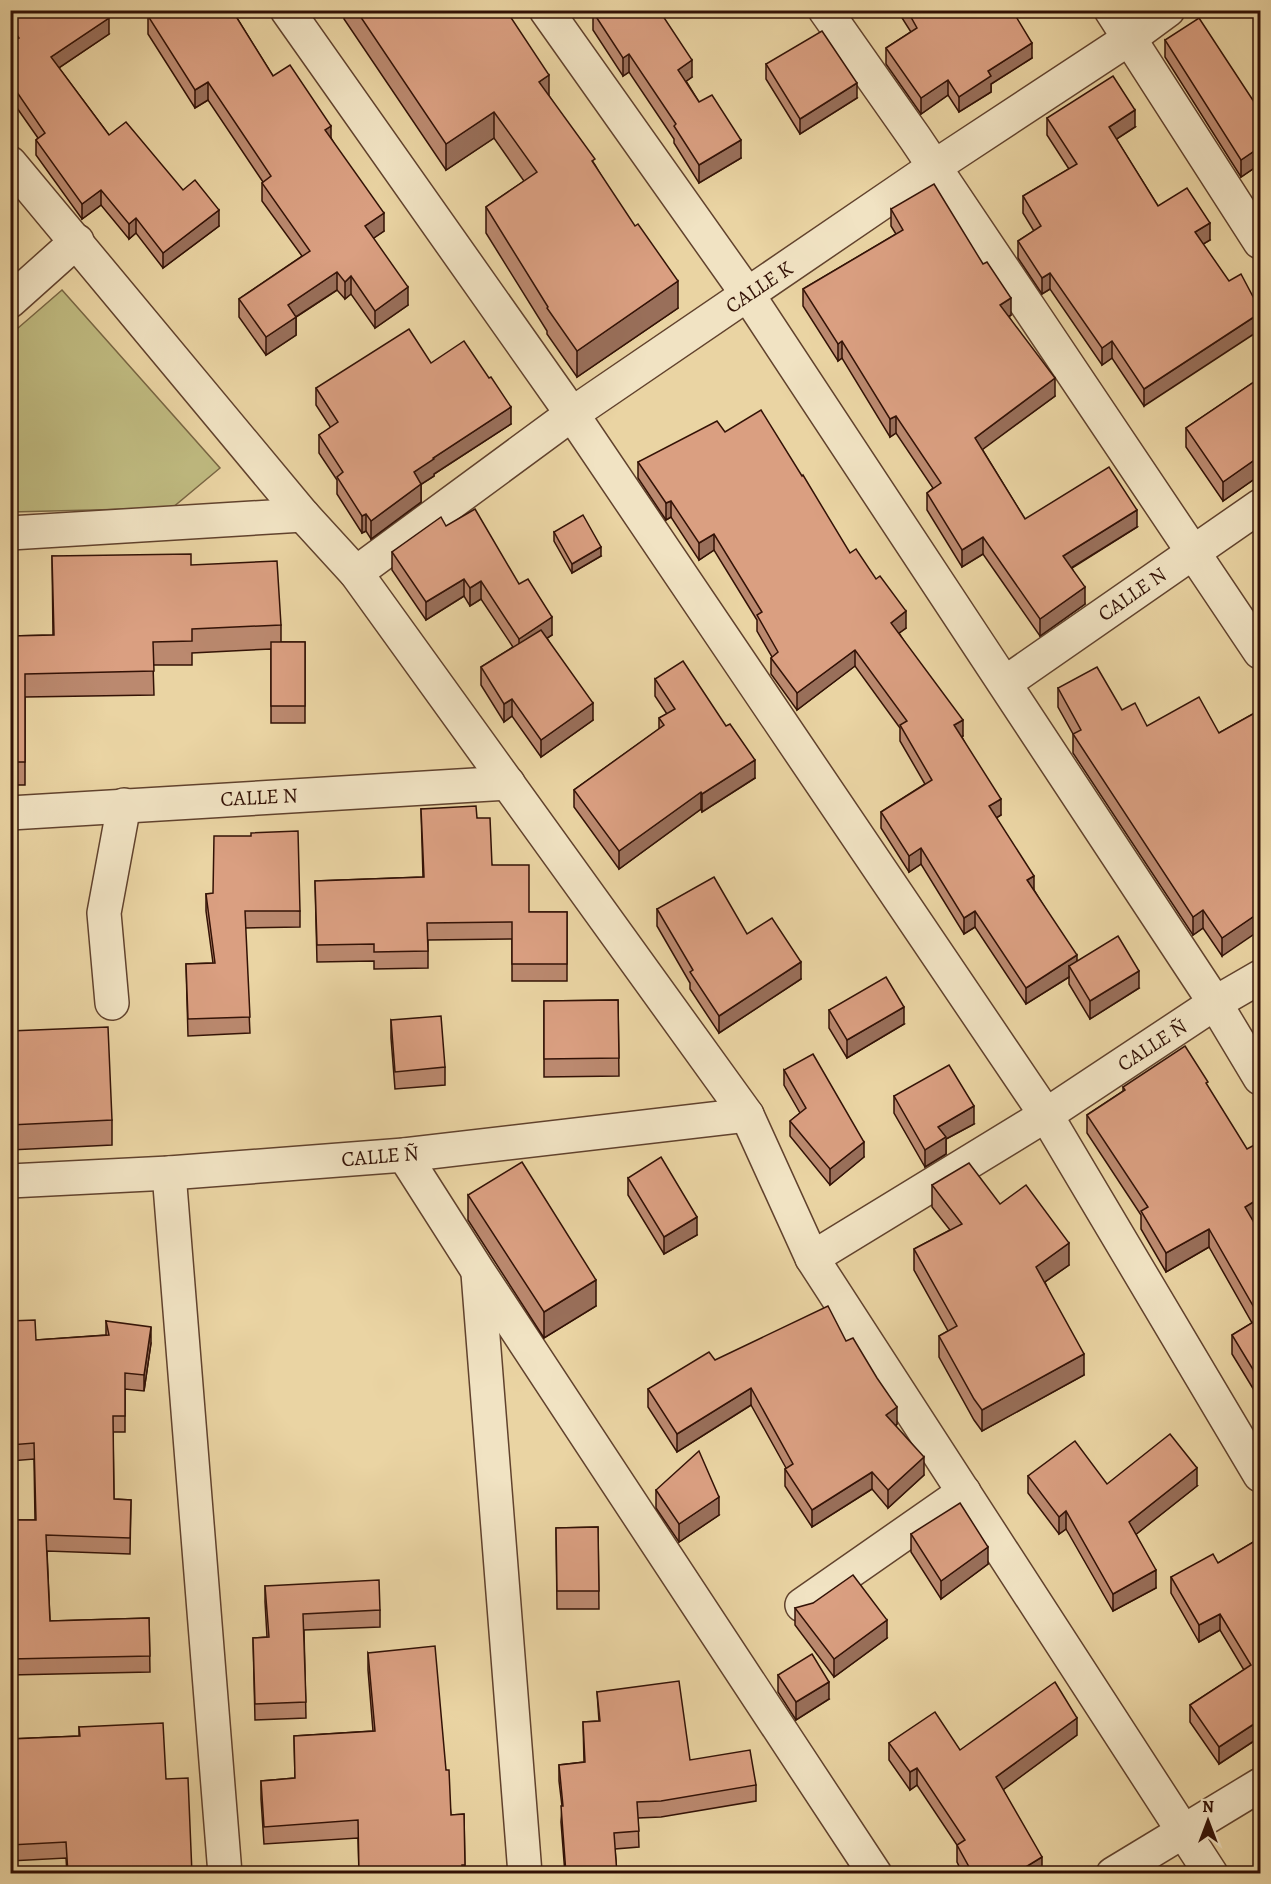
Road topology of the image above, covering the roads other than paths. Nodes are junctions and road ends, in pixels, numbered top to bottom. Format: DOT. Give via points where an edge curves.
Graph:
graph roads {
  1 [pos="287,10"];
  2 [pos="546,10"];
  3 [pos="825,10"];
  4 [pos="1111,10"];
  5 [pos="1168,10"];
  6 [pos="1130,38"];
  7 [pos="10,163"];
  8 [pos="934,167"];
  9 [pos="77,241"];
  10 [pos="1260,242"];
  11 [pos="748,295"];
  12 [pos="10,301"];
  13 [pos="572,414"];
  14 [pos="1260,506"];
  15 [pos="303,515"];
  16 [pos="10,533"];
  17 [pos="1193,552"];
  18 [pos="356,573"];
  19 [pos="1260,652"];
  20 [pos="1005,683"];
  21 [pos="508,783"];
  22 [pos="124,805"];
  23 [pos="10,813"];
  24 [pos="1260,977"];
  25 [pos="112,1003"];
  26 [pos="1215,1003"];
  27 [pos="1260,1078"];
  28 [pos="747,1115"];
  29 [pos="1046,1115"];
  30 [pos="405,1155"];
  31 [pos="169,1173"];
  32 [pos="10,1181"];
  33 [pos="812,1258"];
  34 [pos="478,1271"];
  35 [pos="1260,1475"];
  36 [pos="964,1492"];
  37 [pos="802,1605"];
  38 [pos="1260,1785"];
  39 [pos="1183,1831"];
  40 [pos="225,1874"];
  41 [pos="525,1874"];
  42 [pos="875,1874"];
  43 [pos="1113,1874"];
  44 [pos="1211,1874"];
  1 -- 13 [label="street"];
  2 -- 11 [label="street"];
  3 -- 8 [label="street"];
  4 -- 6 [label="street"];
  5 -- 6 [label="street, CALLE K"];
  6 -- 8 [label="street, CALLE K"];
  6 -- 10 [label="street"];
  7 -- 9 [label="street"];
  8 -- 11 [label="street, CALLE K"];
  8 -- 17 [label="street"];
  9 -- 12 [label="street"];
  9 -- 15 [label="street"];
  11 -- 13 [label="street, CALLE K"];
  11 -- 20 [label="street"];
  13 -- 18 [label="street, CALLE K"];
  13 -- 29 [label="street"];
  14 -- 17 [label="street, CALLE N"];
  15 -- 16 [label="street"];
  15 -- 18 [label="street"];
  17 -- 19 [label="street"];
  17 -- 20 [label="street, CALLE N"];
  18 -- 21 [label="street"];
  20 -- 26 [label="street"];
  21 -- 22 [label="street, CALLE N"];
  21 -- 28 [label="street"];
  22 -- 23 [label="street, CALLE N"];
  22 -- 25 [label="street" via="105,913"];
  24 -- 26 [label="street, CALLE Ñ"];
  26 -- 27 [label="street"];
  26 -- 29 [label="street, CALLE Ñ"];
  28 -- 30 [label="street, CALLE Ñ"];
  28 -- 33 [label="street"];
  29 -- 33 [label="street, CALLE Ñ"];
  29 -- 35 [label="street"];
  30 -- 31 [label="street, CALLE Ñ"];
  30 -- 34 [label="street"];
  31 -- 32 [label="street, CALLE Ñ"];
  31 -- 40 [label="street"];
  33 -- 36 [label="street"];
  34 -- 41 [label="street"];
  34 -- 42 [label="street"];
  36 -- 37 [label="street"];
  36 -- 39 [label="street"];
  38 -- 39 [label="street"];
  39 -- 43 [label="street"];
  39 -- 44 [label="street"];
}
